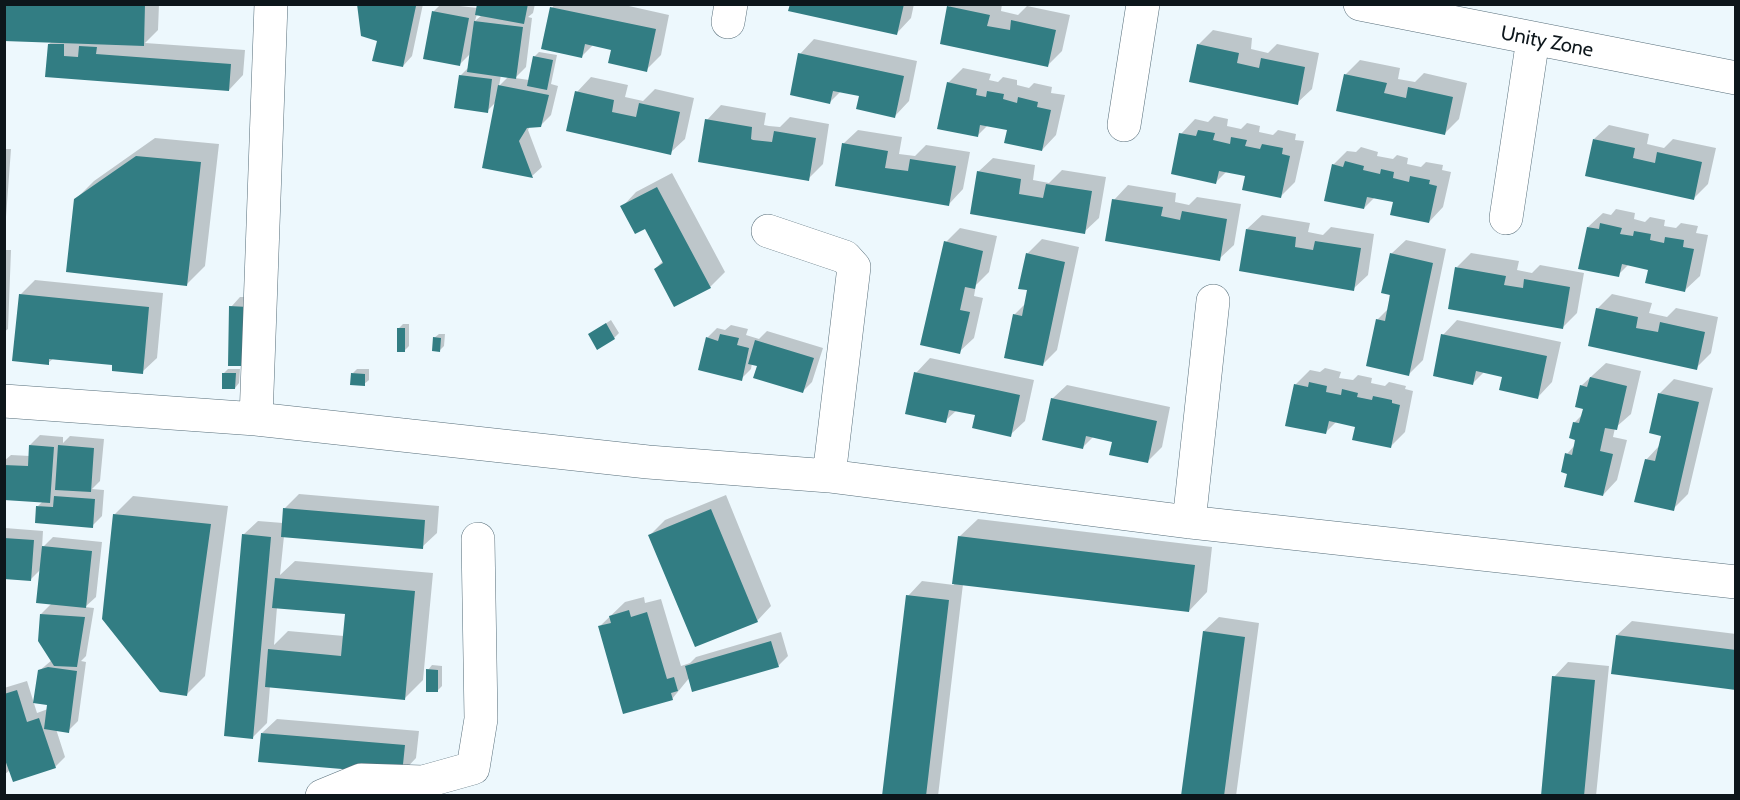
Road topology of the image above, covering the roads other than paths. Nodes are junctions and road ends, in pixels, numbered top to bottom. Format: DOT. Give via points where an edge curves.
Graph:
graph roads {
  1 [pos="271,4"];
  2 [pos="1143,4"];
  3 [pos="1360,4"];
  4 [pos="1533,39"];
  5 [pos="1736,78"];
  6 [pos="1124,125"];
  7 [pos="1506,218"];
  8 [pos="768,231"];
  9 [pos="1213,301"];
  10 [pos="4,401"];
  11 [pos="256,419"];
  12 [pos="829,476"];
  13 [pos="1189,522"];
  14 [pos="478,539"];
  15 [pos="1736,582"];
  16 [pos="322,795"];
  1 -- 11 [label="street"];
  2 -- 6 [label="street"];
  3 -- 4 [label="street, Unity Zone"];
  4 -- 5 [label="street, Unity Zone"];
  4 -- 7 [label="street"];
  8 -- 12 [label="street" via="845,256 854,267"];
  9 -- 13 [label="street"];
  10 -- 11 [label="street"];
  11 -- 12 [label="street" via="648,462"];
  12 -- 13 [label="street"];
  13 -- 15 [label="street"];
  14 -- 16 [label="street" via="481,719 473,768 423,782 361,780"];
}
